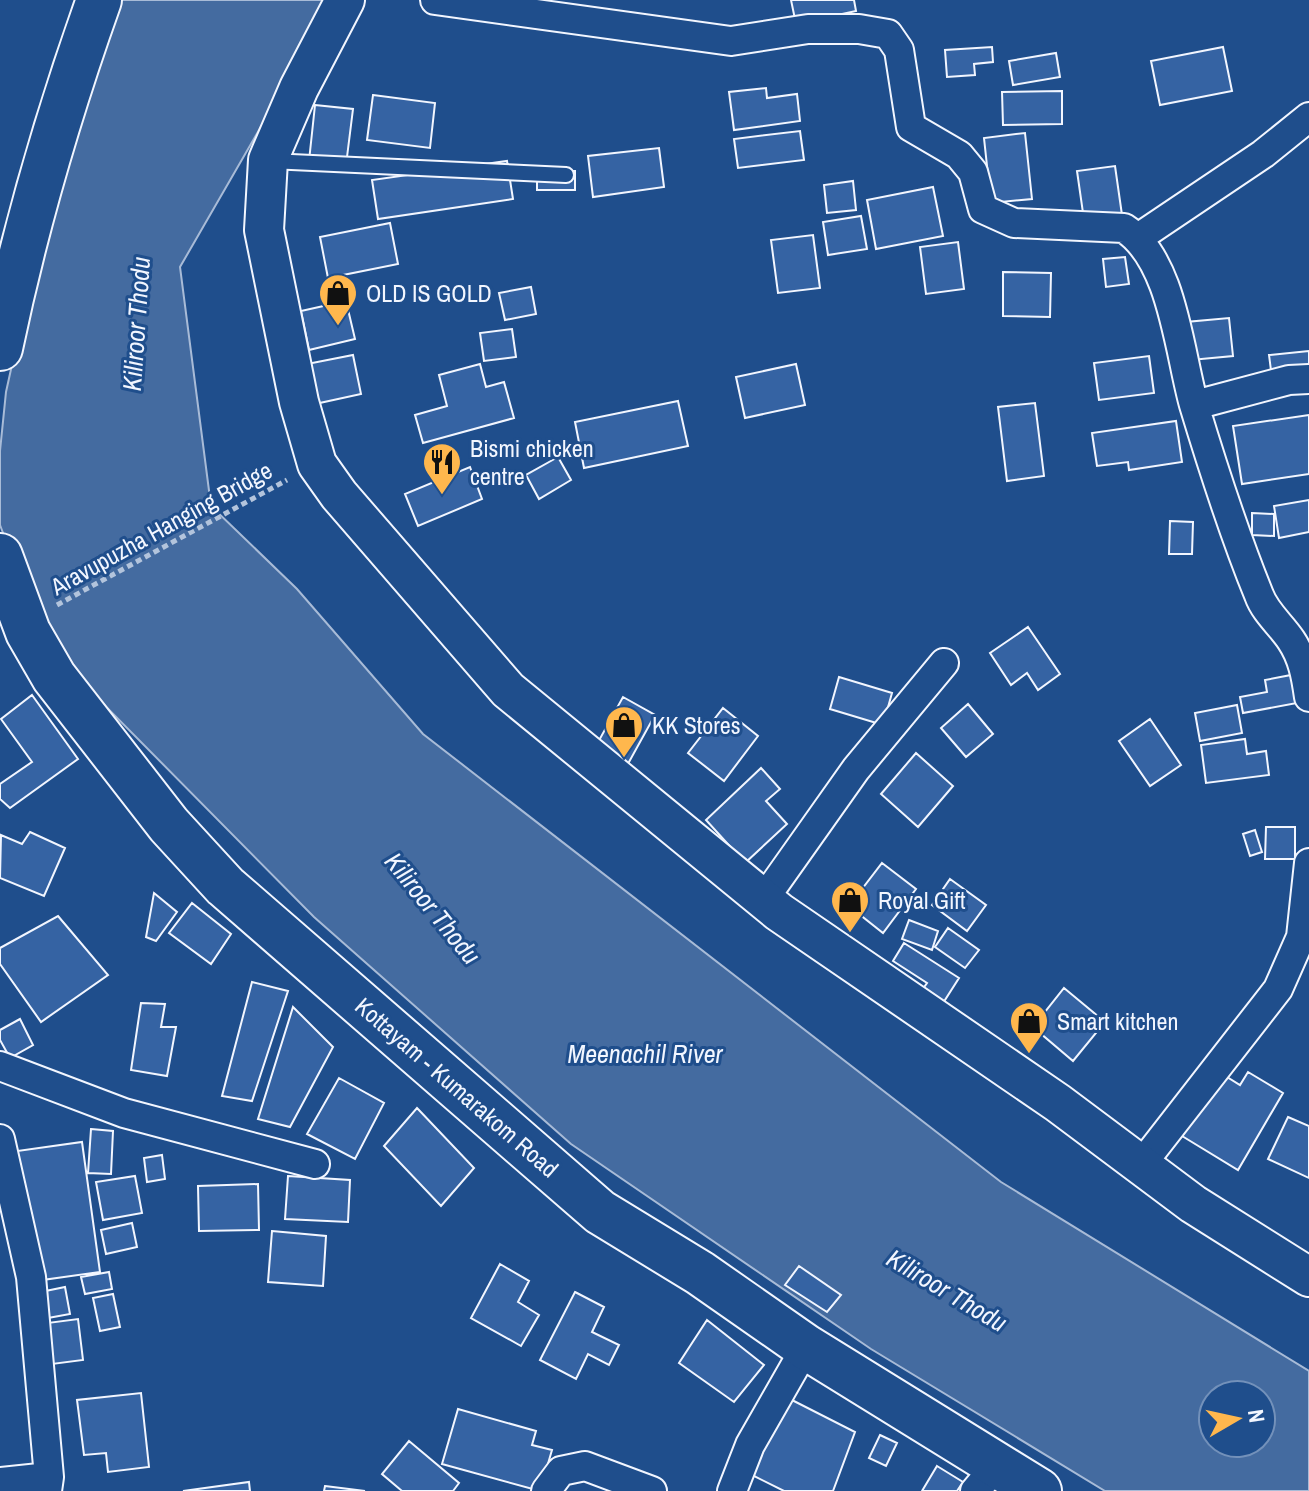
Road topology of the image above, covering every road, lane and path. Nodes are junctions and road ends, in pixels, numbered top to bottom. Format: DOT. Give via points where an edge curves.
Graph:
graph roads {
  1 [pos="99,0"];
  2 [pos="345,0"];
  3 [pos="435,0"];
  4 [pos="1309,117"];
  5 [pos="268,160"];
  6 [pos="566,175"];
  7 [pos="1138,238"];
  8 [pos="0,348"];
  9 [pos="1309,379"];
  10 [pos="1195,405"];
  11 [pos="298,474"];
  12 [pos="0,556"];
  13 [pos="54,607"];
  14 [pos="944,663"];
  15 [pos="1309,697"];
  16 [pos="1309,863"];
  17 [pos="764,899"];
  18 [pos="0,1066"];
  19 [pos="0,1139"];
  20 [pos="315,1164"];
  21 [pos="1141,1165"];
  22 [pos="5,1188"];
  23 [pos="1309,1277"];
  24 [pos="806,1347"];
  25 [pos="986,1478"];
  26 [pos="0,1482"];
  27 [pos="48,1484"];
  28 [pos="546,1491"];
  29 [pos="652,1491"];
  30 [pos="732,1491"];
  31 [pos="1039,1491"];
  1 -- 8 [label="main road" via="48,148"];
  2 -- 5 [label="street"];
  3 -- 7 [label="street" via="731,41 808,29 888,34 899,50 911,127 959,155 973,172 983,209 1014,223 1124,228"];
  4 -- 7 [label="street"];
  5 -- 6 [label="lane"];
  5 -- 17 [label="street" via="264,230 317,464 508,690"];
  7 -- 10 [label="street" via="1168,298"];
  9 -- 10 [label="street"];
  10 -- 15 [label="street" via="1260,599 1305,666"];
  11 -- 13 [label="path, Aravupuzha Hanging Bridge"];
  12 -- 24 [label="main road, Kottayam - Kumarakom Road" via="28,632 54,677 187,847 225,886 600,1212"];
  14 -- 17 [label="street" via="856,769"];
  16 -- 21 [label="street" via="1301,937 1278,989"];
  17 -- 21 [label="street"];
  18 -- 20 [label="street" via="124,1113"];
  19 -- 22 [label="street"];
  21 -- 23 [label="street"];
  22 -- 27 [label="street" via="31,1277"];
  24 -- 25 [label="main road, Kottayam - Kumarakom Road"];
  24 -- 30 [label="street" via="750,1445"];
  25 -- 31 [label="main road, Kottayam - Kumarakom Road"];
  26 -- 27 [label="street"];
  28 -- 29 [label="street" via="561,1471 585,1466"];
}
